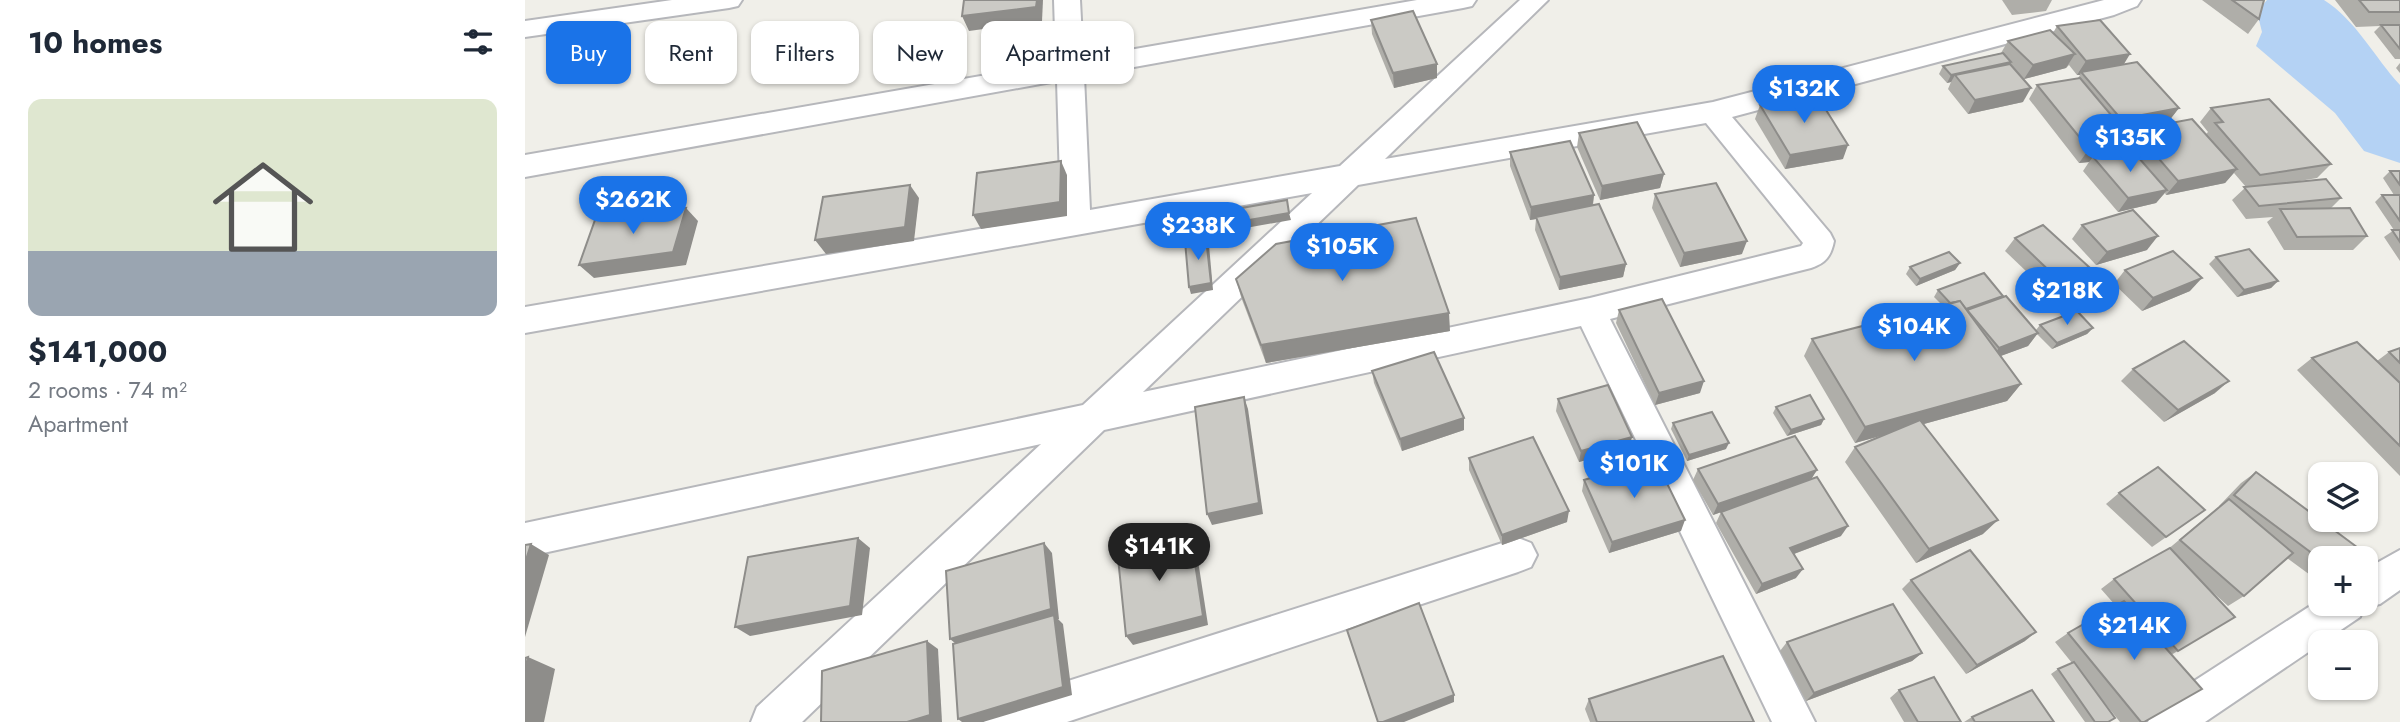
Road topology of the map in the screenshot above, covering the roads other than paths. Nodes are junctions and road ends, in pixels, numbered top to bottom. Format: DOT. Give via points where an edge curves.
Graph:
graph roads {
  1 [pos="729,0"];
  2 [pos="1067,0"];
  3 [pos="1463,0"];
  4 [pos="1535,0"];
  5 [pos="2127,0"];
  6 [pos="1067,21"];
  7 [pos="525,29"];
  8 [pos="1134,59"];
  9 [pos="994,84"];
  10 [pos="1069,84"];
  11 [pos="1713,112"];
  12 [pos="525,166"];
  13 [pos="1352,175"];
  14 [pos="1076,225"];
  15 [pos="1590,311"];
  16 [pos="525,320"];
  17 [pos="1092,420"];
  18 [pos="525,540"];
  19 [pos="1518,555"];
  20 [pos="2400,568"];
  21 [pos="2378,583"];
  22 [pos="2328,616"];
  23 [pos="772,722"];
  24 [pos="1005,722"];
  25 [pos="1794,722"];
  26 [pos="2169,722"];
  1 -- 7 [label="street"];
  2 -- 6 [label="street"];
  3 -- 8 [label="street"];
  4 -- 13 [label="street"];
  5 -- 11 [label="street"];
  9 -- 12 [label="street"];
  10 -- 14 [label="street"];
  11 -- 13 [label="street"];
  11 -- 15 [label="street" via="1819,241 1817,250 1811,256"];
  13 -- 14 [label="street"];
  13 -- 17 [label="street"];
  14 -- 16 [label="street"];
  15 -- 17 [label="street"];
  15 -- 25 [label="street"];
  17 -- 18 [label="street"];
  17 -- 23 [label="street"];
  19 -- 24 [label="street"];
  20 -- 21 [label="street"];
  22 -- 26 [label="street"];
}
